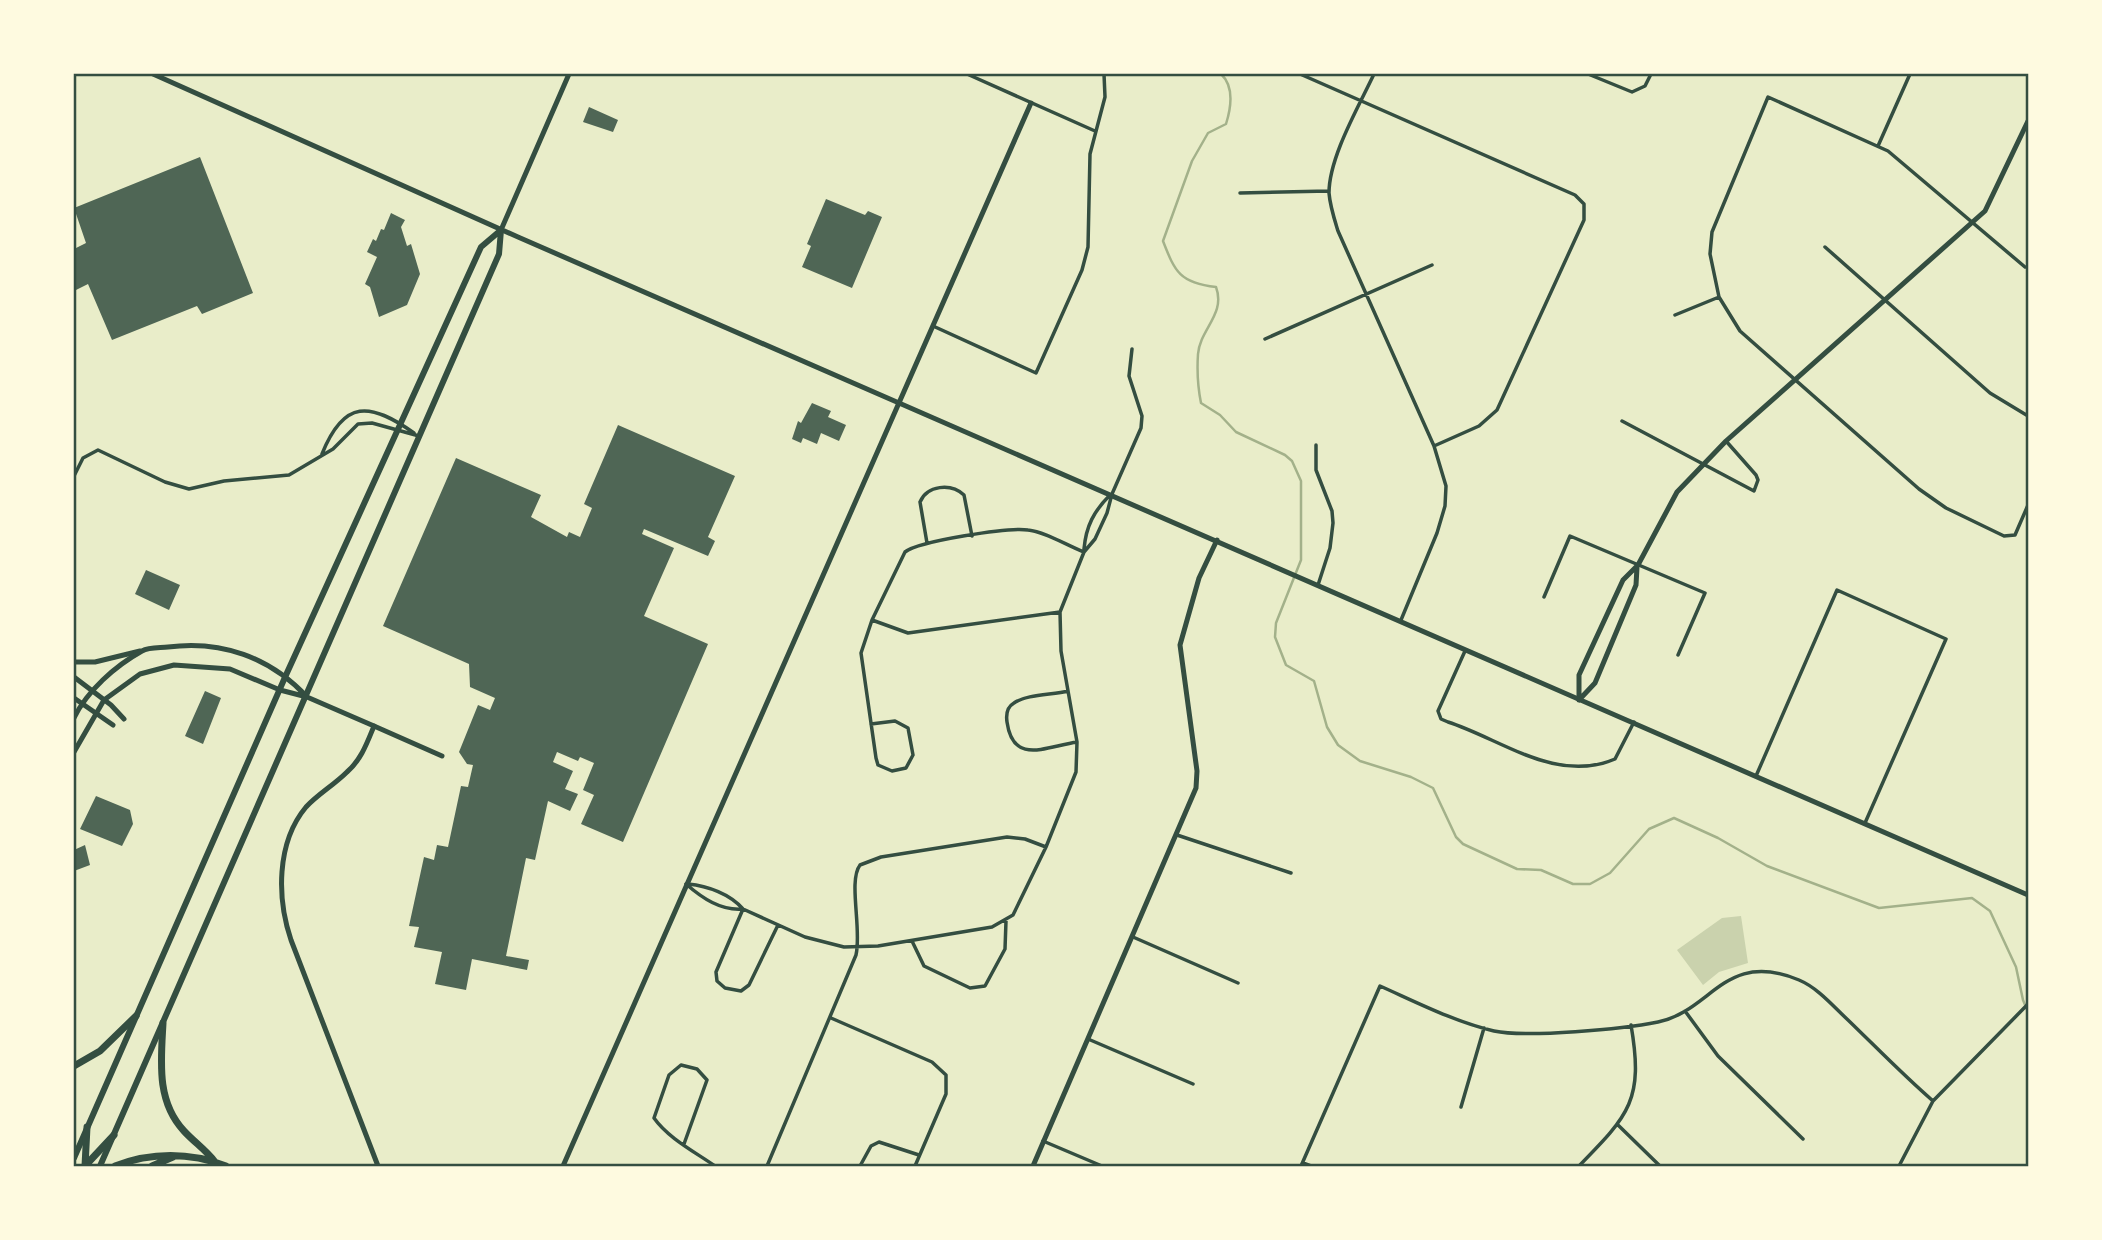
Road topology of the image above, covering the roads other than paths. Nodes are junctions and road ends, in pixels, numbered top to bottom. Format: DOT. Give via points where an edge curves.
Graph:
graph roads {
  1 [pos="153,74"];
  2 [pos="569,74"];
  3 [pos="967,74"];
  4 [pos="1104,74"];
  5 [pos="1300,74"];
  6 [pos="1374,74"];
  7 [pos="1588,74"];
  8 [pos="1651,74"];
  9 [pos="1910,74"];
  10 [pos="1362,101"];
  11 [pos="1031,103"];
  12 [pos="2028,121"];
  13 [pos="1095,131"];
  14 [pos="1878,146"];
  15 [pos="1329,191"];
  16 [pos="1240,193"];
  17 [pos="1973,222"];
  18 [pos="500,230"];
  19 [pos="1825,247"];
  20 [pos="1432,265"];
  21 [pos="2025,267"];
  22 [pos="1367,294"];
  23 [pos="1720,297"];
  24 [pos="1886,300"];
  25 [pos="1675,315"];
  26 [pos="933,326"];
  27 [pos="1265,339"];
  28 [pos="1132,349"];
  29 [pos="1796,379"];
  30 [pos="900,403"];
  31 [pos="2028,416"];
  32 [pos="1622,421"];
  33 [pos="399,427"];
  34 [pos="419,436"];
  35 [pos="1726,441"];
  36 [pos="1316,445"];
  37 [pos="1434,446"];
  38 [pos="322,454"];
  39 [pos="1702,463"];
  40 [pos="74,476"];
  41 [pos="1112,494"];
  42 [pos="2028,505"];
  43 [pos="972,536"];
  44 [pos="1217,540"];
  45 [pos="927,543"];
  46 [pos="1084,552"];
  47 [pos="1637,565"];
  48 [pos="1318,584"];
  49 [pos="1544,597"];
  50 [pos="1060,612"];
  51 [pos="872,620"];
  52 [pos="1401,620"];
  53 [pos="1466,649"];
  54 [pos="144,650"];
  55 [pos="1678,655"];
  56 [pos="74,662"];
  57 [pos="286,675"];
  58 [pos="74,677"];
  59 [pos="92,690"];
  60 [pos="280,690"];
  61 [pos="1068,691"];
  62 [pos="307,697"];
  63 [pos="74,698"];
  64 [pos="1580,699"];
  65 [pos="104,700"];
  66 [pos="81,703"];
  67 [pos="95,711"];
  68 [pos="74,718"];
  69 [pos="124,719"];
  70 [pos="1634,722"];
  71 [pos="871,724"];
  72 [pos="113,725"];
  73 [pos="374,726"];
  74 [pos="1077,742"];
  75 [pos="74,752"];
  76 [pos="442,757"];
  77 [pos="1756,776"];
  78 [pos="1865,824"];
  79 [pos="1177,835"];
  80 [pos="1046,846"];
  81 [pos="1291,873"];
  82 [pos="686,884"];
  83 [pos="2028,895"];
  84 [pos="743,909"];
  85 [pos="1006,921"];
  86 [pos="778,925"];
  87 [pos="1133,937"];
  88 [pos="912,940"];
  89 [pos="858,947"];
  90 [pos="1238,984"];
  91 [pos="2028,1004"];
  92 [pos="1685,1011"];
  93 [pos="136,1016"];
  94 [pos="831,1018"];
  95 [pos="163,1023"];
  96 [pos="1631,1025"];
  97 [pos="1484,1028"];
  98 [pos="1088,1039"];
  99 [pos="74,1066"];
  100 [pos="1193,1084"];
  101 [pos="1933,1101"];
  102 [pos="1461,1107"];
  103 [pos="1618,1125"];
  104 [pos="87,1127"];
  105 [pos="114,1135"];
  106 [pos="1803,1139"];
  107 [pos="1043,1142"];
  108 [pos="684,1144"];
  109 [pos="177,1155"];
  110 [pos="919,1155"];
  111 [pos="74,1158"];
  112 [pos="215,1162"];
  113 [pos="1302,1165"];
  114 [pos="85,1167"];
  115 [pos="100,1167"];
  116 [pos="115,1167"];
  117 [pos="152,1167"];
  118 [pos="226,1167"];
  119 [pos="378,1167"];
  120 [pos="563,1167"];
  121 [pos="715,1167"];
  122 [pos="767,1167"];
  123 [pos="860,1167"];
  124 [pos="915,1167"];
  125 [pos="1033,1167"];
  126 [pos="1102,1167"];
  127 [pos="1311,1167"];
  128 [pos="1578,1167"];
  129 [pos="1660,1167"];
  130 [pos="1899,1167"];
  1 -- 18 [label="main road"];
  2 -- 18 [label="main road"];
  3 -- 11 [label="street"];
  4 -- 13 [label="street" via="1105,97"];
  5 -- 10 [label="street"];
  6 -- 10 [label="street"];
  7 -- 8 [label="street" via="1632,92 1645,86"];
  9 -- 14 [label="street"];
  10 -- 15 [label="street" via="1337,159"];
  10 -- 37 [label="street" via="1575,195 1584,204 1584,219 1497,410 1479,426"];
  11 -- 13 [label="street"];
  11 -- 26 [label="main road"];
  12 -- 17 [label="main road" via="1989,205"];
  13 -- 26 [label="street" via="1086,258 1036,373"];
  14 -- 17 [label="street" via="1909,166"];
  14 -- 23 [label="street" via="1768,97 1712,232 1710,254"];
  15 -- 16 [label="street"];
  15 -- 22 [label="street" via="1338,231"];
  17 -- 21 [label="street"];
  17 -- 24 [label="main road"];
  18 -- 30 [label="main road"];
  18 -- 33 [label="main road" via="481,247"];
  18 -- 34 [label="main road" via="499,254"];
  19 -- 24 [label="street"];
  20 -- 22 [label="street"];
  22 -- 27 [label="street"];
  22 -- 37 [label="street"];
  23 -- 25 [label="street"];
  23 -- 29 [label="street" via="1740,331"];
  24 -- 29 [label="main road"];
  24 -- 31 [label="street" via="1990,393"];
  26 -- 30 [label="main road"];
  28 -- 41 [label="street" via="1129,376 1142,428"];
  29 -- 35 [label="main road"];
  29 -- 42 [label="street" via="1934,501 2004,536 2015,535"];
  30 -- 41 [label="main road"];
  30 -- 82 [label="main road"];
  32 -- 39 [label="street"];
  33 -- 34 [label="street"];
  33 -- 38 [label="street" via="359,424"];
  33 -- 38 [label="street" via="375,411 352,412 330,435"];
  33 -- 57 [label="main road"];
  34 -- 62 [label="main road"];
  35 -- 39 [label="main road"];
  35 -- 39 [label="street" via="1756,475 1756,489 1746,489"];
  36 -- 48 [label="street" via="1316,470 1333,523"];
  37 -- 52 [label="street" via="1444,474 1446,506"];
  38 -- 40 [label="street" via="289,475 189,489 98,450 83,458"];
  39 -- 47 [label="main road" via="1667,507"];
  41 -- 44 [label="main road"];
  41 -- 46 [label="street"];
  41 -- 46 [label="street" via="1096,510 1085,533"];
  43 -- 45 [label="street"];
  43 -- 45 [label="street" via="964,495 944,487 928,491 920,502"];
  43 -- 46 [label="street" via="1029,530"];
  44 -- 48 [label="main road"];
  44 -- 79 [label="main road" via="1199,578 1181,636 1197,781"];
  45 -- 51 [label="street" via="909,548 902,556"];
  46 -- 50 [label="street"];
  47 -- 49 [label="street" via="1570,536"];
  47 -- 55 [label="street" via="1705,593"];
  47 -- 64 [label="main road" via="1636,585 1595,683"];
  47 -- 64 [label="main road" via="1623,580 1579,675"];
  48 -- 52 [label="main road"];
  50 -- 51 [label="street" via="908,633"];
  50 -- 61 [label="street"];
  51 -- 71 [label="street" via="861,653"];
  52 -- 53 [label="main road"];
  53 -- 64 [label="main road"];
  53 -- 70 [label="street" via="1438,711 1441,719 1544,762 1570,766 1615,759"];
  54 -- 56 [label="main road" via="95,662"];
  54 -- 57 [label="main road" via="198,643 234,650"];
  54 -- 59 [label="main road"];
  57 -- 60 [label="main road"];
  57 -- 62 [label="main road"];
  58 -- 59 [label="main road"];
  59 -- 65 [label="main road"];
  59 -- 66 [label="main road"];
  60 -- 62 [label="main road"];
  60 -- 65 [label="main road" via="230,669 174,665 140,674"];
  60 -- 93 [label="main road"];
  61 -- 74 [label="street"];
  61 -- 74 [label="street" via="1017,701 1007,712 1008,729 1013,745 1023,749"];
  62 -- 73 [label="main road"];
  62 -- 95 [label="main road"];
  63 -- 66 [label="main road"];
  64 -- 70 [label="main road"];
  65 -- 67 [label="main road"];
  65 -- 69 [label="main road"];
  66 -- 67 [label="main road"];
  66 -- 68 [label="main road"];
  67 -- 72 [label="main road"];
  67 -- 75 [label="main road"];
  70 -- 77 [label="main road"];
  71 -- 71 [label="street" via="878,765 892,771 906,768 913,755 908,728 895,721"];
  73 -- 76 [label="main road"];
  73 -- 119 [label="main road" via="357,761 307,806 295,824 286,849 282,888 295,954"];
  74 -- 80 [label="street" via="1074,783"];
  77 -- 78 [label="main road"];
  77 -- 78 [label="street" via="1837,590 1946,639"];
  78 -- 83 [label="main road"];
  79 -- 81 [label="street"];
  79 -- 87 [label="main road"];
  80 -- 85 [label="street" via="1017,908"];
  80 -- 89 [label="street" via="1007,837 863,862 854,877"];
  82 -- 84 [label="street" via="731,910"];
  82 -- 84 [label="street" via="704,885"];
  82 -- 120 [label="main road"];
  84 -- 86 [label="street"];
  84 -- 86 [label="street" via="716,972 717,981 725,988 741,991 749,985"];
  85 -- 88 [label="street"];
  85 -- 88 [label="street" via="1006,949 992,979 979,988 924,966"];
  86 -- 89 [label="street" via="831,945"];
  87 -- 90 [label="street"];
  87 -- 98 [label="main road"];
  88 -- 89 [label="street"];
  89 -- 94 [label="street"];
  91 -- 101 [label="street"];
  92 -- 96 [label="street"];
  92 -- 101 [label="street" via="1737,976 1761,973 1794,978 1822,995"];
  92 -- 106 [label="street" via="1718,1056"];
  93 -- 99 [label="highway" via="100,1051"];
  93 -- 104 [label="main road"];
  94 -- 110 [label="street" via="932,1062 946,1074 946,1094"];
  94 -- 122 [label="street"];
  95 -- 105 [label="main road"];
  95 -- 112 [label="highway" via="161,1075 169,1107 184,1131"];
  96 -- 97 [label="street" via="1519,1033"];
  96 -- 103 [label="street" via="1635,1089"];
  97 -- 102 [label="street"];
  97 -- 113 [label="street" via="1380,986"];
  98 -- 100 [label="street"];
  98 -- 107 [label="main road"];
  101 -- 130 [label="street"];
  103 -- 128 [label="street"];
  103 -- 129 [label="street"];
  104 -- 111 [label="main road"];
  104 -- 114 [label="highway"];
  105 -- 114 [label="highway"];
  105 -- 115 [label="main road"];
  107 -- 125 [label="main road"];
  107 -- 126 [label="street"];
  108 -- 108 [label="street" via="707,1080 697,1069 681,1065 669,1075 654,1114 660,1126"];
  108 -- 121 [label="street"];
  109 -- 112 [label="highway"];
  109 -- 116 [label="highway" via="146,1157"];
  109 -- 117 [label="highway"];
  110 -- 123 [label="street" via="875,1143"];
  110 -- 124 [label="street"];
  112 -- 118 [label="highway"];
  113 -- 127 [label="street"];
}
